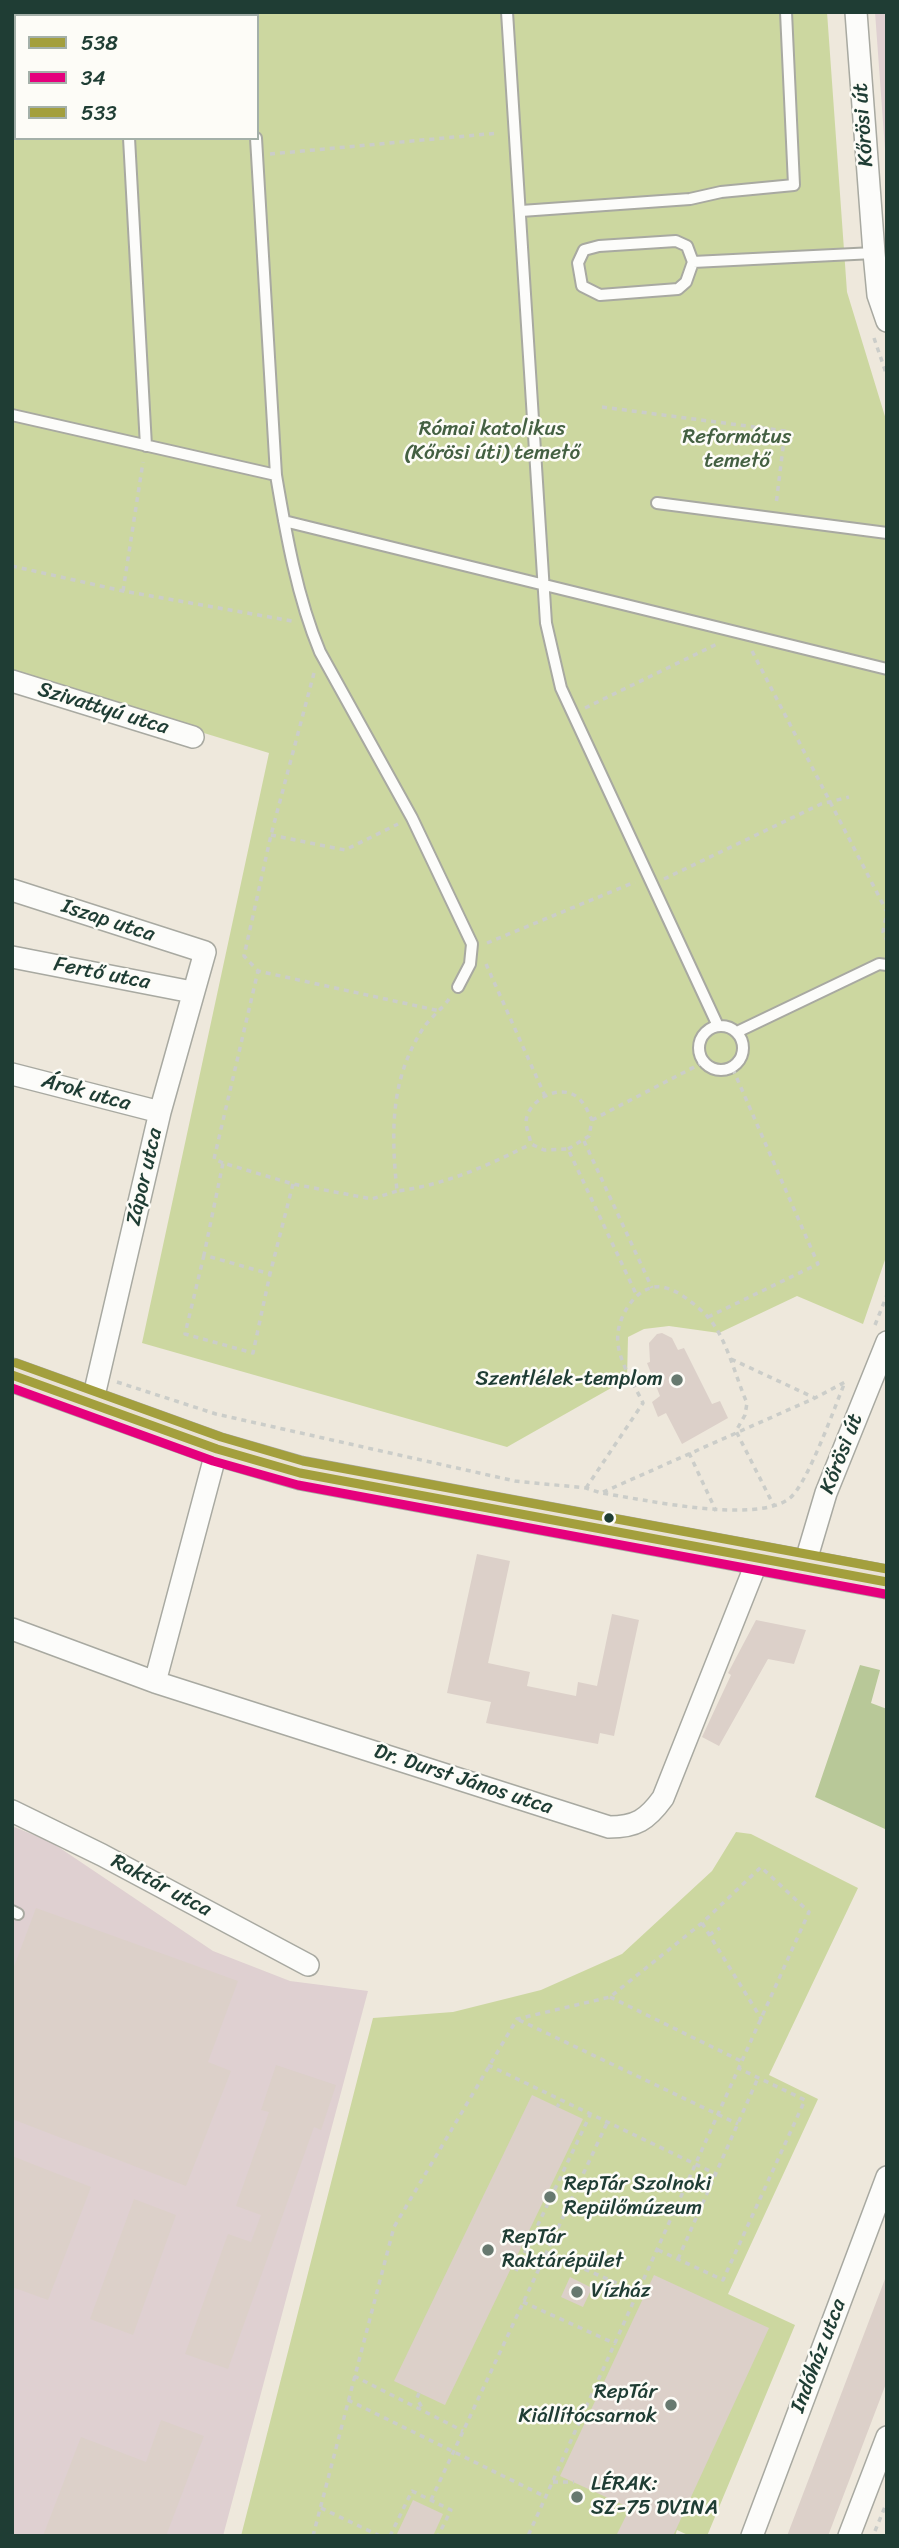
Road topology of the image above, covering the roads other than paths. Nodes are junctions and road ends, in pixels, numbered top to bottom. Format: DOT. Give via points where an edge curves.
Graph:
graph roads {
  1 [pos="507,12"];
  2 [pos="786,12"];
  3 [pos="856,12"];
  4 [pos="128,140"];
  5 [pos="256,140"];
  6 [pos="521,211"];
  7 [pos="874,253"];
  8 [pos="693,262"];
  9 [pos="887,320"];
  10 [pos="12,415"];
  11 [pos="145,446"];
  12 [pos="276,475"];
  13 [pos="657,503"];
  14 [pos="284,521"];
  15 [pos="887,533"];
  16 [pos="543,583"];
  17 [pos="887,668"];
  18 [pos="12,681"];
  19 [pos="193,737"];
  20 [pos="12,890"];
  21 [pos="205,952"];
  22 [pos="12,957"];
  23 [pos="887,965"];
  24 [pos="458,987"];
  25 [pos="192,992"];
  26 [pos="718,1026"];
  27 [pos="737,1032"];
  28 [pos="12,1074"];
  29 [pos="160,1112"];
  30 [pos="887,1342"];
  31 [pos="12,1375"];
  32 [pos="95,1390"];
  33 [pos="217,1449"];
  34 [pos="758,1559"];
  35 [pos="804,1567"];
  36 [pos="887,1582"];
  37 [pos="12,1629"];
  38 [pos="155,1682"];
  39 [pos="12,1811"];
  40 [pos="308,1965"];
  41 [pos="887,2177"];
  42 [pos="887,2437"];
  43 [pos="880,2473"];
  44 [pos="752,2536"];
  45 [pos="849,2536"];
  1 -- 6 [label="lane"];
  2 -- 6 [label="lane" via="794,185 690,199"];
  3 -- 7 [label="street, Kőrösi út"];
  4 -- 11 [label="lane"];
  5 -- 12 [label="lane"];
  6 -- 16 [label="lane"];
  7 -- 8 [label="lane"];
  7 -- 9 [label="street, Kőrösi út" via="878,295"];
  8 -- 8 [label="lane" via="686,282 678,289 600,295 582,286 578,263 584,250 599,246 676,241 687,246"];
  10 -- 11 [label="lane"];
  11 -- 12 [label="lane"];
  12 -- 14 [label="lane"];
  13 -- 15 [label="lane"];
  14 -- 16 [label="lane"];
  14 -- 24 [label="lane" via="320,652 412,818 472,944 470,964"];
  16 -- 17 [label="lane"];
  16 -- 26 [label="lane" via="546,623 561,688"];
  18 -- 19 [label="street, Szivattyú utca"];
  20 -- 21 [label="street, Iszap utca"];
  21 -- 25 [label="street, Zápor utca"];
  22 -- 25 [label="street, Fertő utca"];
  23 -- 27 [label="lane" via="879,964"];
  25 -- 29 [label="street, Zápor utca"];
  26 -- 27 [label="lane"];
  26 -- 27 [label="lane" via="706,1031 699,1043 704,1062 720,1070 732,1067 743,1051"];
  28 -- 29 [label="street, Árok utca"];
  29 -- 32 [label="street, Zápor utca"];
  30 -- 35 [label="street, Kőrösi út" via="826,1493"];
  31 -- 32 [label="main road"];
  32 -- 33 [label="main road"];
  33 -- 34 [label="main road" via="300,1473"];
  33 -- 38 [label="street"];
  34 -- 35 [label="main road"];
  34 -- 38 [label="street, Dr. Durst János utca" via="663,1798 650,1817 631,1827 609,1827"];
  35 -- 36 [label="main road"];
  37 -- 38 [label="street, Dr. Durst János utca"];
  39 -- 40 [label="street, Raktár utca"];
  41 -- 44 [label="street, Indóház utca"];
  42 -- 43 [label="street"];
  43 -- 45 [label="street"];
}
